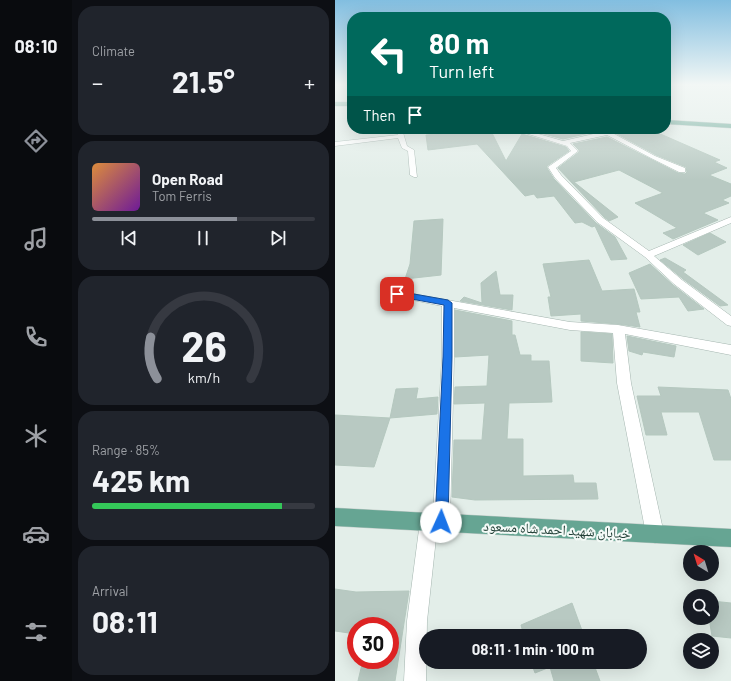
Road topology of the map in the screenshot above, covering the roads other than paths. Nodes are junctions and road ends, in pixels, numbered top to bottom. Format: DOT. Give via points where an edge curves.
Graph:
graph roads {
  1 [pos="671,122"];
  2 [pos="731,126"];
  3 [pos="394,134"];
  4 [pos="400,134"];
  5 [pos="539,134"];
  6 [pos="603,134"];
  7 [pos="609,134"];
  8 [pos="564,143"];
  9 [pos="335,144"];
  10 [pos="682,170"];
  11 [pos="414,175"];
  12 [pos="731,220"];
  13 [pos="648,255"];
  14 [pos="397,294"];
  15 [pos="448,303"];
  16 [pos="731,322"];
  17 [pos="618,329"];
  18 [pos="731,350"];
  19 [pos="335,517"];
  20 [pos="435,522"];
  21 [pos="655,534"];
  22 [pos="731,538"];
  23 [pos="415,681"];
  1 -- 2 [label="main road"];
  3 -- 9 [label="street"];
  4 -- 11 [label="street" via="404,147 411,150"];
  5 -- 8 [label="street"];
  6 -- 8 [label="street"];
  7 -- 10 [label="street"];
  8 -- 13 [label="street" via="575,152 552,167 558,176 600,220"];
  12 -- 13 [label="street"];
  13 -- 16 [label="street" via="678,282"];
  14 -- 15 [label="street"];
  15 -- 17 [label="street" via="570,326"];
  15 -- 20 [label="street" via="447,364"];
  17 -- 18 [label="street"];
  17 -- 21 [label="street" via="624,383"];
  19 -- 20 [label="main road, خیابان شهید احمد شاه مسعود"];
  20 -- 21 [label="main road, خیابان شهید احمد شاه مسعود"];
  20 -- 23 [label="street" via="417,621"];
  21 -- 22 [label="main road, خیابان شهید احمد شاه مسعود"];
}
